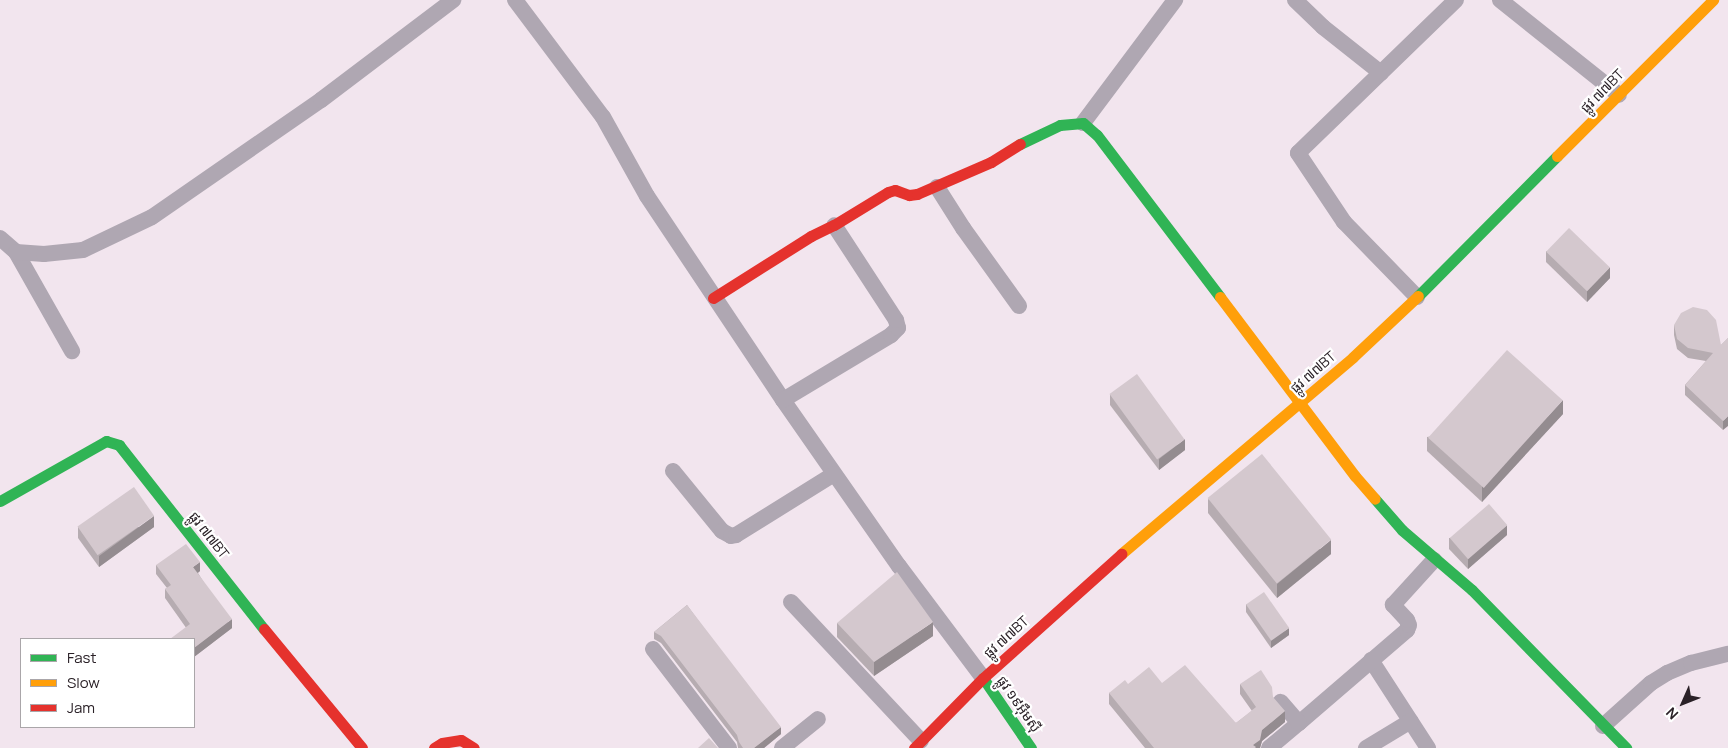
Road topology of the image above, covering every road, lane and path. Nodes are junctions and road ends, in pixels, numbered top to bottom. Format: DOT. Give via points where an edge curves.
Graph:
graph roads {
  1 [pos="453,0"];
  2 [pos="515,0"];
  3 [pos="1175,0"];
  4 [pos="1295,0"];
  5 [pos="1456,0"];
  6 [pos="1500,0"];
  7 [pos="1713,0"];
  8 [pos="1381,74"];
  9 [pos="1619,95"];
  10 [pos="1083,123"];
  11 [pos="937,187"];
  12 [pos="834,225"];
  13 [pos="0,238"];
  14 [pos="16,252"];
  15 [pos="1417,297"];
  16 [pos="713,298"];
  17 [pos="1019,306"];
  18 [pos="72,351"];
  19 [pos="783,400"];
  20 [pos="1300,403"];
  21 [pos="674,471"];
  22 [pos="834,474"];
  23 [pos="0,501"];
  24 [pos="1434,560"];
  25 [pos="791,602"];
  26 [pos="653,649"];
  27 [pos="1728,654"];
  28 [pos="1371,660"];
  29 [pos="983,678"];
  30 [pos="1281,702"];
  31 [pos="818,719"];
  32 [pos="1411,721"];
  33 [pos="1299,723"];
  34 [pos="1603,726"];
  35 [pos="917,745"];
  36 [pos="362,748"];
  37 [pos="434,748"];
  38 [pos="474,748"];
  39 [pos="729,748"];
  40 [pos="782,748"];
  41 [pos="1031,748"];
  42 [pos="1269,748"];
  43 [pos="1366,748"];
  44 [pos="1428,748"];
  45 [pos="1626,748"];
  1 -- 14 [label="street" via="321,100 152,217 83,250 44,254"];
  2 -- 16 [label="street" via="603,117 647,196"];
  3 -- 10 [label="street"];
  4 -- 8 [label="street"];
  5 -- 8 [label="street"];
  6 -- 9 [label="street"];
  7 -- 9 [label="street, ផ្លូវ ៧៧BT"];
  8 -- 15 [label="street" via="1298,153 1344,222"];
  9 -- 15 [label="street, ផ្លូវ ៧៧BT"];
  10 -- 11 [label="street" via="1060,125"];
  10 -- 20 [label="street" via="1097,135"];
  11 -- 12 [label="street" via="909,195 895,190 888,192"];
  11 -- 17 [label="street"];
  12 -- 16 [label="street"];
  12 -- 19 [label="street" via="896,320 898,328 891,336"];
  13 -- 14 [label="street"];
  14 -- 18 [label="street"];
  15 -- 20 [label="street, ផ្លូវ ៧៧BT"];
  16 -- 19 [label="street"];
  19 -- 22 [label="street"];
  20 -- 24 [label="street" via="1355,476 1402,530"];
  20 -- 29 [label="street, ផ្លូវ ៧៧BT" via="1159,520"];
  21 -- 22 [label="street" via="722,531 731,536"];
  22 -- 29 [label="street"];
  23 -- 36 [label="street, ផ្លូវ ៧៧BT" via="106,441 120,444 250,612"];
  24 -- 28 [label="street" via="1393,605 1407,620 1407,630"];
  24 -- 34 [label="street" via="1472,590"];
  25 -- 35 [label="street"];
  26 -- 39 [label="street"];
  27 -- 34 [label="street" via="1690,662 1667,673 1651,683"];
  28 -- 32 [label="street"];
  28 -- 33 [label="street"];
  29 -- 35 [label="street, ផ្លូវ ៧៧BT"];
  29 -- 41 [label="street, ផ្លូវ ១៩អ៊ឹមស៊ី"];
  30 -- 33 [label="street"];
  31 -- 40 [label="street"];
  32 -- 43 [label="street"];
  32 -- 44 [label="street"];
  33 -- 42 [label="street"];
  34 -- 45 [label="street"];
  37 -- 38 [label="street" via="442,743 461,740"];
}
